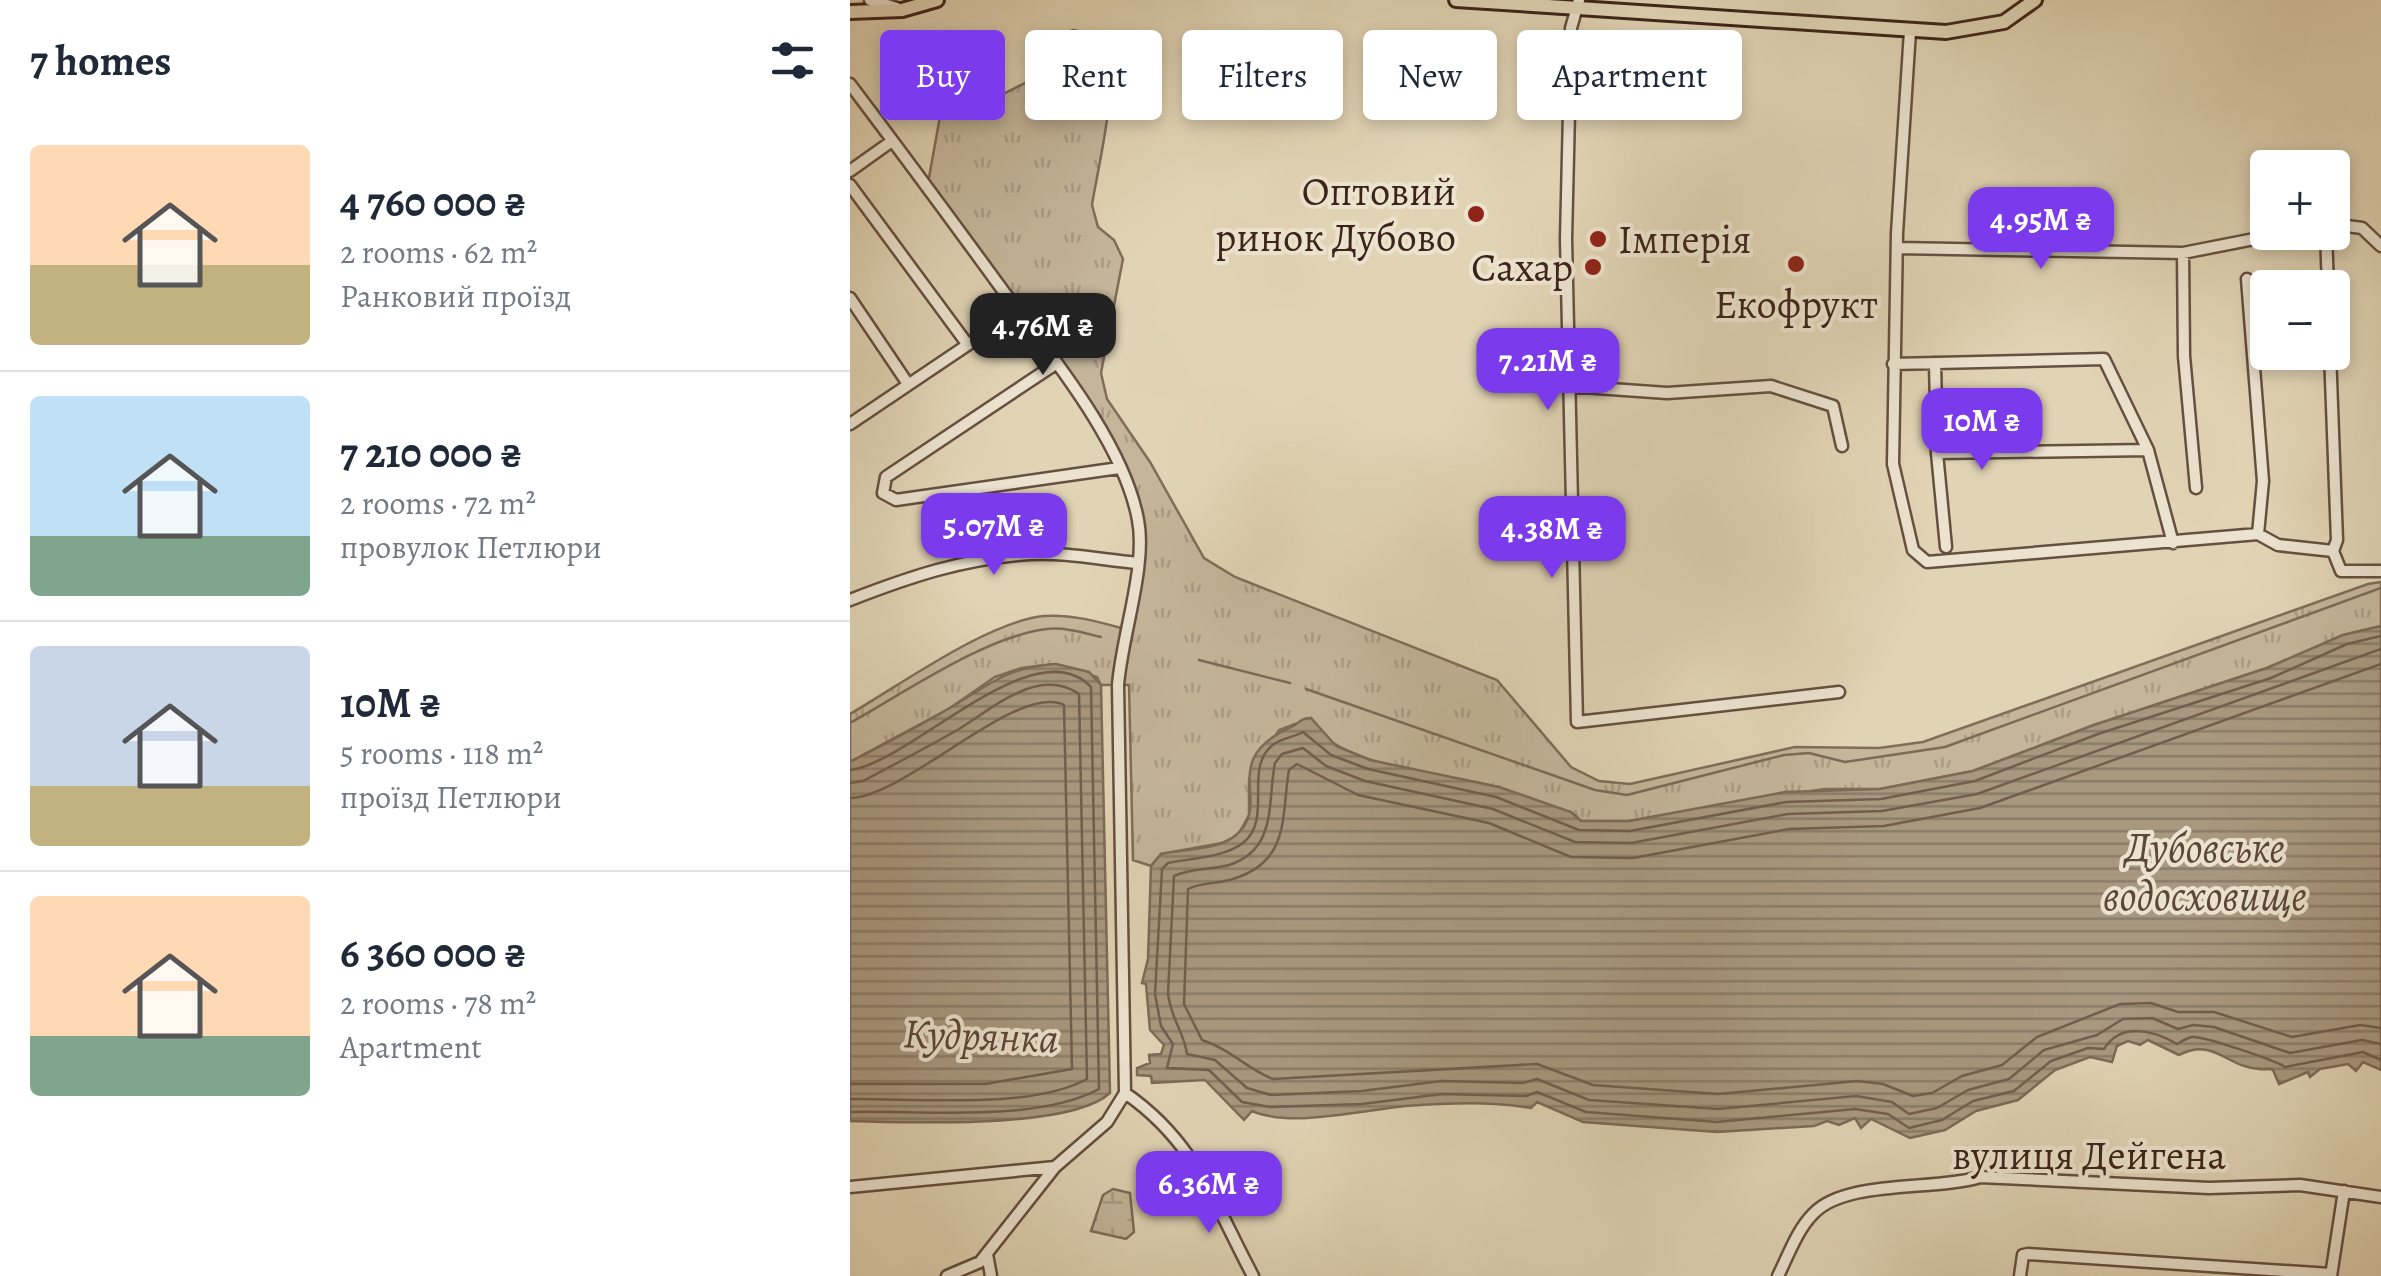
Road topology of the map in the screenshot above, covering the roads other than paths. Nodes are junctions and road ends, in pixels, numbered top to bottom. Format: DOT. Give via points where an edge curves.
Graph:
graph roads {
  1 [pos="870,0"];
  2 [pos="937,0"];
  3 [pos="1456,0"];
  4 [pos="2036,0"];
  5 [pos="1578,4"];
  6 [pos="902,10"];
  7 [pos="850,12"];
  8 [pos="1910,31"];
  9 [pos="850,84"];
  10 [pos="892,140"];
  11 [pos="850,171"];
  12 [pos="850,185"];
  13 [pos="2350,226"];
  14 [pos="2250,240"];
  15 [pos="2381,246"];
  16 [pos="1898,248"];
  17 [pos="2183,253"];
  18 [pos="2247,279"];
  19 [pos="850,298"];
  20 [pos="1018,311"];
  21 [pos="968,345"];
  22 [pos="1057,364"];
  23 [pos="1892,364"];
  24 [pos="1935,364"];
  25 [pos="2331,370"];
  26 [pos="908,384"];
  27 [pos="1568,386"];
  28 [pos="850,424"];
  29 [pos="1842,446"];
  30 [pos="2148,450"];
  31 [pos="1937,453"];
  32 [pos="1119,468"];
  33 [pos="2196,488"];
  34 [pos="2258,534"];
  35 [pos="2173,543"];
  36 [pos="1946,547"];
  37 [pos="2334,551"];
  38 [pos="1138,563"];
  39 [pos="2381,571"];
  40 [pos="850,600"];
  41 [pos="1838,692"];
  42 [pos="1126,1093"];
  43 [pos="1055,1166"];
  44 [pos="850,1187"];
  45 [pos="2344,1191"];
  46 [pos="2381,1197"];
  47 [pos="987,1254"];
  48 [pos="2331,1275"];
  49 [pos="947,1276"];
  50 [pos="990,1276"];
  51 [pos="1253,1276"];
  52 [pos="1778,1276"];
  53 [pos="2020,1276"];
  1 -- 6 [label="street"];
  2 -- 6 [label="main road"];
  3 -- 5 [label="main road"];
  4 -- 8 [label="main road" via="1986,28"];
  5 -- 8 [label="main road"];
  5 -- 27 [label="street" via="1570,48"];
  6 -- 7 [label="main road"];
  8 -- 16 [label="street"];
  9 -- 10 [label="street"];
  10 -- 11 [label="street"];
  10 -- 20 [label="street"];
  12 -- 21 [label="street"];
  13 -- 15 [label="street" via="2362,228"];
  14 -- 17 [label="street"];
  16 -- 17 [label="street"];
  16 -- 23 [label="street"];
  17 -- 33 [label="street"];
  18 -- 34 [label="street" via="2263,481"];
  19 -- 26 [label="street"];
  20 -- 21 [label="street"];
  20 -- 22 [label="street"];
  21 -- 26 [label="street"];
  22 -- 32 [label="street"];
  22 -- 32 [label="street" via="886,477 883,493 896,500"];
  23 -- 24 [label="street"];
  23 -- 35 [label="street" via="1893,464 1901,512 1913,550 1928,562"];
  24 -- 30 [label="street" via="2104,358"];
  24 -- 31 [label="street"];
  25 -- 37 [label="street"];
  26 -- 28 [label="street"];
  27 -- 29 [label="street" via="1666,393 1771,386 1833,406"];
  27 -- 41 [label="street" via="1577,722"];
  30 -- 31 [label="street"];
  30 -- 35 [label="street"];
  31 -- 36 [label="street"];
  32 -- 38 [label="street" via="1139,521"];
  34 -- 35 [label="street"];
  34 -- 37 [label="street" via="2278,545"];
  37 -- 39 [label="street" via="2341,571"];
  38 -- 40 [label="street" via="1033,554 979,560 903,578"];
  38 -- 42 [label="street" via="1118,685"];
  42 -- 43 [label="street" via="1107,1122"];
  42 -- 51 [label="street" via="1180,1140"];
  43 -- 44 [label="street"];
  43 -- 47 [label="street"];
  45 -- 46 [label="street, вулиця Дейгена"];
  45 -- 48 [label="street"];
  45 -- 52 [label="street, вулиця Дейгена" via="1980,1177 1874,1190 1815,1212"];
  47 -- 49 [label="street"];
  47 -- 50 [label="street"];
  48 -- 53 [label="street" via="2028,1254"];
}
